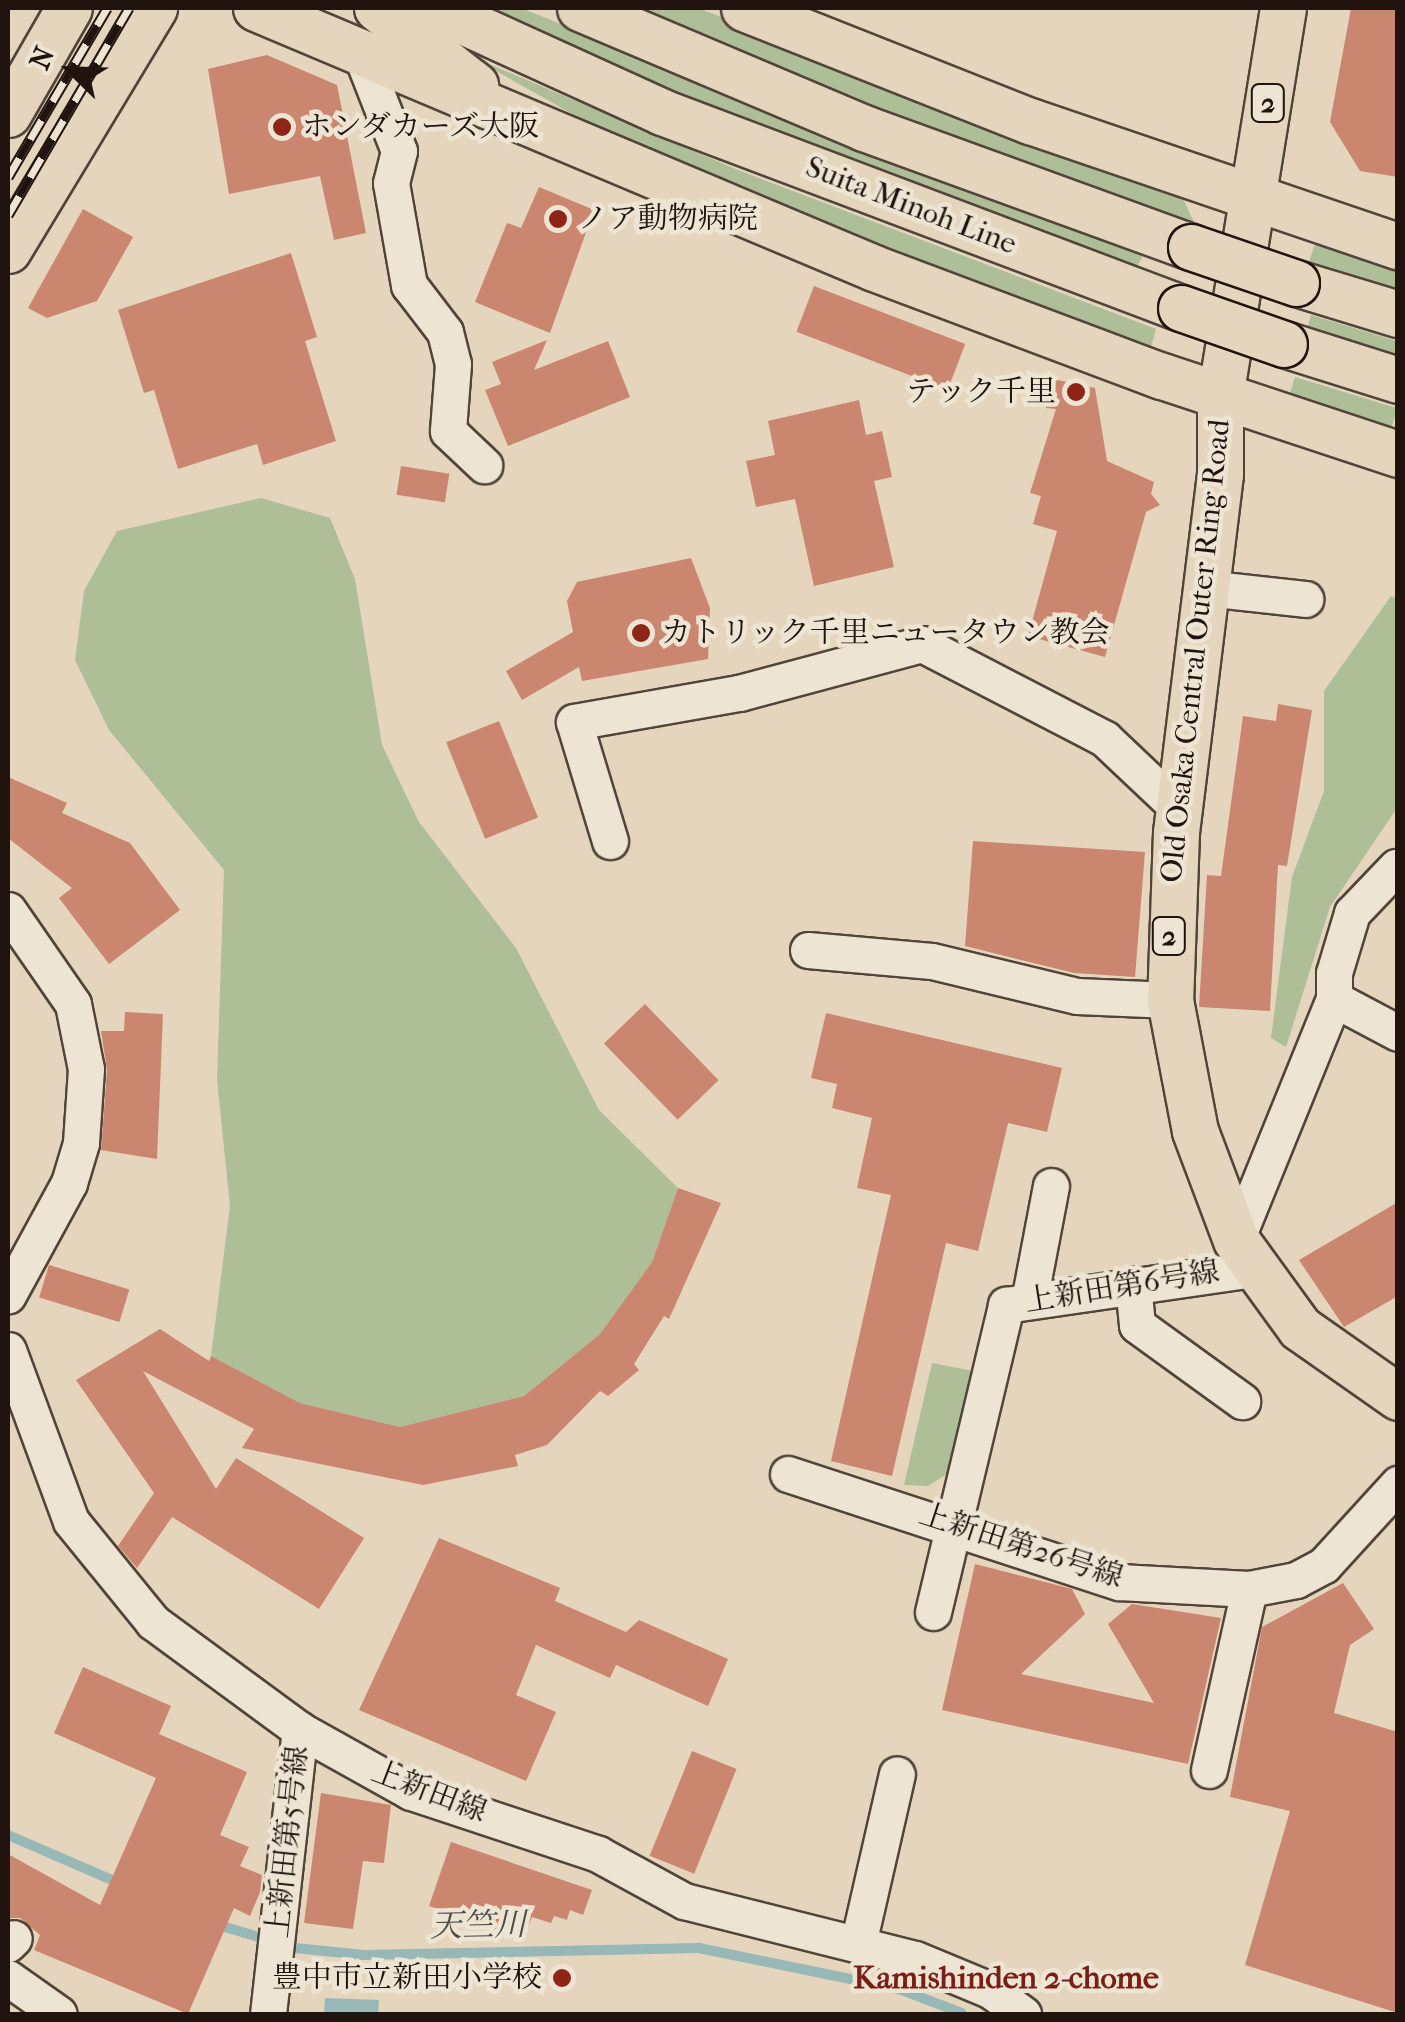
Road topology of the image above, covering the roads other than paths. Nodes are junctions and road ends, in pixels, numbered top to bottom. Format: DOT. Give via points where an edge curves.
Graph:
graph roads {
  1 [pos="70,8"];
  2 [pos="154,8"];
  3 [pos="256,8"];
  4 [pos="377,8"];
  5 [pos="434,8"];
  6 [pos="580,8"];
  7 [pos="744,8"];
  8 [pos="1283,8"];
  9 [pos="361,54"];
  10 [pos="8,114"];
  11 [pos="520,121"];
  12 [pos="1252,198"];
  13 [pos="1398,246"];
  14 [pos="8,250"];
  15 [pos="1398,314"];
  16 [pos="1398,380"];
  17 [pos="1220,396"];
  18 [pos="1398,454"];
  19 [pos="484,465"];
  20 [pos="1206,588"];
  21 [pos="1306,599"];
  22 [pos="1180,808"];
  23 [pos="610,841"];
  24 [pos="1396,867"];
  25 [pos="8,910"];
  26 [pos="808,950"];
  27 [pos="1170,1000"];
  28 [pos="1334,1000"];
  29 [pos="1398,1033"];
  30 [pos="1051,1186"];
  31 [pos="1244,1255"];
  32 [pos="1133,1284"];
  33 [pos="8,1295"];
  34 [pos="1029,1301"];
  35 [pos="8,1350"];
  36 [pos="1398,1397"];
  37 [pos="1242,1400"];
  38 [pos="788,1474"];
  39 [pos="1398,1484"];
  40 [pos="953,1526"];
  41 [pos="1250,1589"];
  42 [pos="933,1612"];
  43 [pos="300,1730"];
  44 [pos="1209,1770"];
  45 [pos="897,1774"];
  46 [pos="858,1944"];
  47 [pos="8,1978"];
  48 [pos="1008,2010"];
  49 [pos="59,2014"];
  50 [pos="268,2014"];
  1 -- 10 [label="main road"];
  2 -- 14 [label="main road"];
  3 -- 9 [label="main road"];
  4 -- 11 [label="main road"];
  5 -- 16 [label="main road, Suita Minoh Line, bridge" via="662,112 1181,308"];
  6 -- 15 [label="main road, Suita Minoh Line, bridge" via="864,128"];
  7 -- 12 [label="main road" via="1030,121"];
  8 -- 12 [label="main road, Old Osaka Central Outer Ring Road / 2"];
  9 -- 11 [label="main road"];
  9 -- 19 [label="street" via="398,151 392,183 409,284 445,332 453,364 448,431"];
  11 -- 17 [label="main road" via="874,268"];
  12 -- 13 [label="main road"];
  12 -- 17 [label="main road, Old Osaka Central Outer Ring Road / 2"];
  17 -- 18 [label="main road"];
  17 -- 20 [label="main road, Old Osaka Central Outer Ring Road / 2"];
  20 -- 21 [label="street"];
  20 -- 22 [label="main road, Old Osaka Central Outer Ring Road / 2"];
  22 -- 23 [label="street" via="1105,739 922,644 739,692 574,722"];
  22 -- 27 [label="main road, Old Osaka Central Outer Ring Road / 2"];
  24 -- 28 [label="street" via="1352,913 1334,973"];
  25 -- 33 [label="street" via="73,1004 86,1069 81,1143 69,1184"];
  26 -- 27 [label="street" via="932,962 1077,996"];
  27 -- 31 [label="main road, Old Osaka Central Outer Ring Road / 2" via="1195,1131"];
  28 -- 29 [label="street"];
  28 -- 31 [label="street"];
  30 -- 34 [label="street"];
  31 -- 32 [label="street, 上新田第6号線"];
  31 -- 36 [label="main road, Old Osaka Central Outer Ring Road / 2" via="1300,1328"];
  32 -- 34 [label="street, 上新田第6号線"];
  32 -- 37 [label="street" via="1138,1325"];
  34 -- 40 [label="street, 上新田第6号線" via="1006,1305"];
  35 -- 43 [label="street, 上新田線" via="71,1521 154,1622"];
  38 -- 40 [label="street, 上新田第26号線"];
  39 -- 41 [label="street, 上新田第26号線" via="1324,1565 1296,1580"];
  40 -- 41 [label="street, 上新田第26号線" via="1118,1582"];
  40 -- 42 [label="street, 上新田第6号線"];
  41 -- 44 [label="street"];
  43 -- 46 [label="street, 上新田線" via="411,1792 610,1859 684,1902"];
  43 -- 50 [label="street, 上新田第5号線"];
  45 -- 46 [label="street"];
  46 -- 48 [label="street, 上新田線" via="915,1958"];
  47 -- 49 [label="street"];
}
